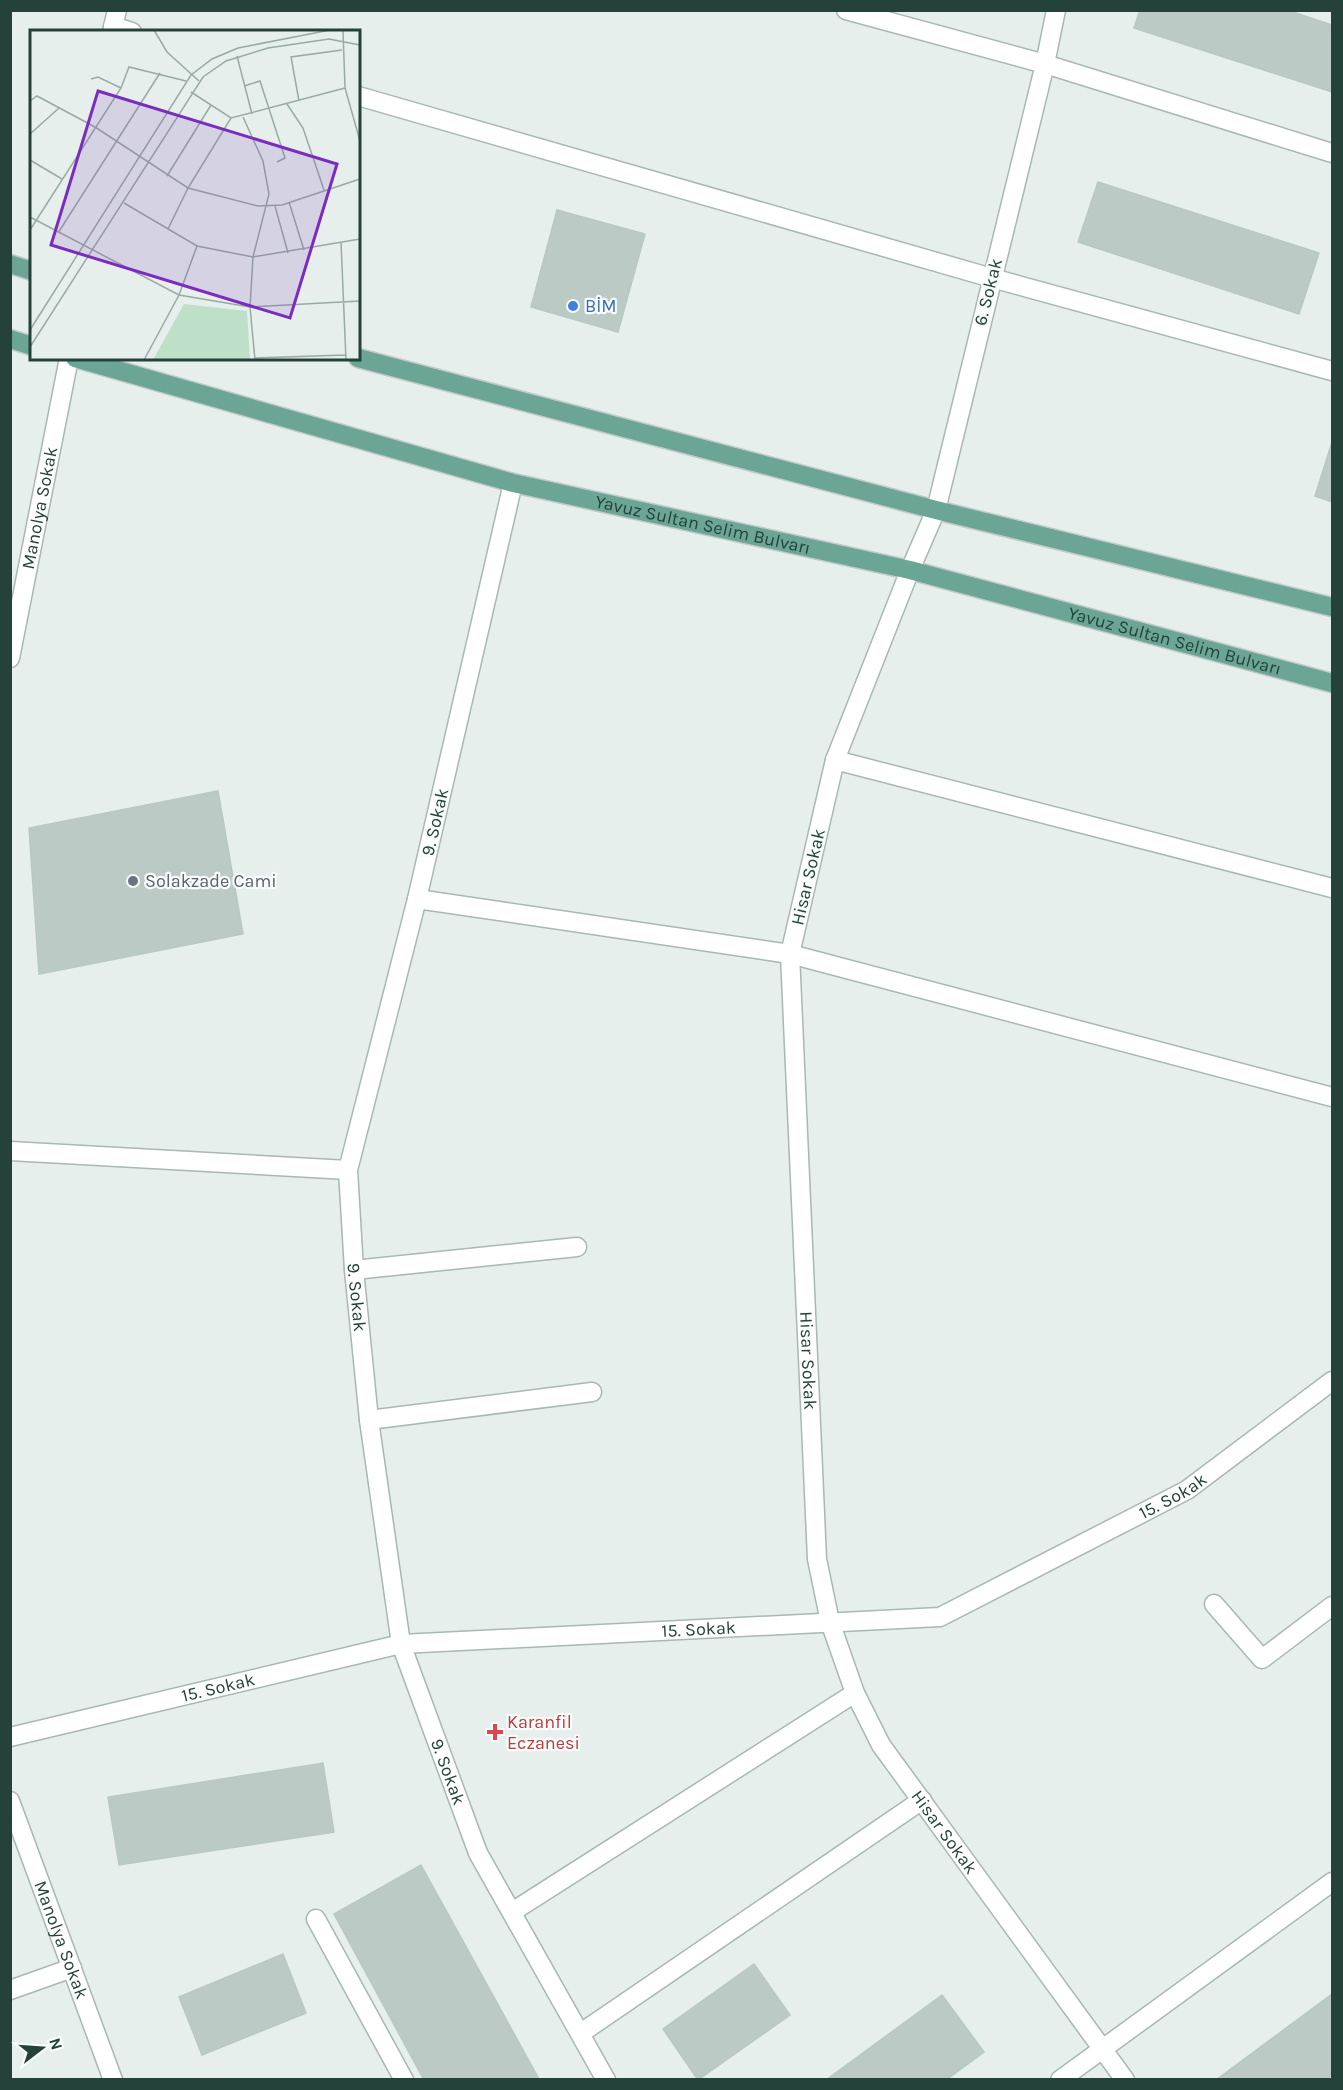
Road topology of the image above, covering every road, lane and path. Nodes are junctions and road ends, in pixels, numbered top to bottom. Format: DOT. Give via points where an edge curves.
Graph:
graph roads {
  1 [pos="846,10"];
  2 [pos="1056,10"];
  3 [pos="114,23"];
  4 [pos="128,30"];
  5 [pos="1045,64"];
  6 [pos="360,97"];
  7 [pos="1332,153"];
  8 [pos="10,264"];
  9 [pos="30,270"];
  10 [pos="992,278"];
  11 [pos="10,339"];
  12 [pos="30,345"];
  13 [pos="360,359"];
  14 [pos="69,360"];
  15 [pos="82,360"];
  16 [pos="1332,371"];
  17 [pos="513,483"];
  18 [pos="936,510"];
  19 [pos="910,570"];
  20 [pos="1332,607"];
  21 [pos="10,658"];
  22 [pos="1332,683"];
  23 [pos="835,760"];
  24 [pos="1332,888"];
  25 [pos="417,899"];
  26 [pos="790,954"];
  27 [pos="1332,1097"];
  28 [pos="10,1151"];
  29 [pos="348,1170"];
  30 [pos="577,1247"];
  31 [pos="354,1270"];
  32 [pos="1332,1381"];
  33 [pos="591,1392"];
  34 [pos="369,1419"];
  35 [pos="1214,1604"];
  36 [pos="1332,1606"];
  37 [pos="830,1622"];
  38 [pos="400,1644"];
  39 [pos="855,1694"];
  40 [pos="10,1737"];
  41 [pos="922,1800"];
  42 [pos="10,1801"];
  43 [pos="1332,1882"];
  44 [pos="512,1912"];
  45 [pos="316,1919"];
  46 [pos="72,1968"];
  47 [pos="10,1990"];
  48 [pos="581,2033"];
  49 [pos="1103,2048"];
  50 [pos="113,2079"];
  51 [pos="404,2079"];
  52 [pos="606,2079"];
  53 [pos="1060,2079"];
  54 [pos="1125,2079"];
  1 -- 5 [label="street"];
  2 -- 5 [label="street, 6. Sokak"];
  3 -- 4 [label="street"];
  5 -- 7 [label="street"];
  5 -- 10 [label="street, 6. Sokak"];
  6 -- 10 [label="street"];
  8 -- 9 [label="main road"];
  10 -- 16 [label="street"];
  10 -- 18 [label="street, 6. Sokak"];
  11 -- 12 [label="main road"];
  13 -- 18 [label="main road"];
  14 -- 21 [label="street, Manolya Sokak"];
  15 -- 17 [label="main road, Yavuz Sultan Selim Bulvarı"];
  17 -- 19 [label="main road, Yavuz Sultan Selim Bulvarı"];
  17 -- 25 [label="street, 9. Sokak"];
  18 -- 19 [label="street, 6. Sokak"];
  18 -- 20 [label="main road"];
  19 -- 22 [label="main road, Yavuz Sultan Selim Bulvarı"];
  19 -- 23 [label="street, Hisar Sokak"];
  23 -- 24 [label="street"];
  23 -- 26 [label="street, Hisar Sokak"];
  25 -- 26 [label="street"];
  25 -- 29 [label="street, 9. Sokak"];
  26 -- 27 [label="street"];
  26 -- 37 [label="street, Hisar Sokak" via="817,1559"];
  28 -- 29 [label="street"];
  29 -- 31 [label="street, 9. Sokak"];
  30 -- 31 [label="street"];
  31 -- 34 [label="street, 9. Sokak"];
  32 -- 37 [label="street, 15. Sokak" via="1187,1490 940,1617"];
  33 -- 34 [label="street"];
  34 -- 38 [label="street, 9. Sokak"];
  35 -- 36 [label="street" via="1262,1659"];
  37 -- 38 [label="street, 15. Sokak"];
  37 -- 39 [label="street, Hisar Sokak"];
  38 -- 40 [label="street, 15. Sokak"];
  38 -- 44 [label="street, 9. Sokak" via="478,1852"];
  39 -- 41 [label="street, Hisar Sokak" via="881,1745"];
  39 -- 44 [label="street"];
  41 -- 48 [label="street"];
  41 -- 49 [label="street, Hisar Sokak"];
  42 -- 46 [label="street, Manolya Sokak"];
  43 -- 49 [label="street"];
  44 -- 48 [label="street, 9. Sokak"];
  45 -- 51 [label="street"];
  46 -- 47 [label="street"];
  46 -- 50 [label="street, Manolya Sokak"];
  48 -- 52 [label="street, 9. Sokak"];
  49 -- 53 [label="street"];
  49 -- 54 [label="street, Hisar Sokak"];
}
